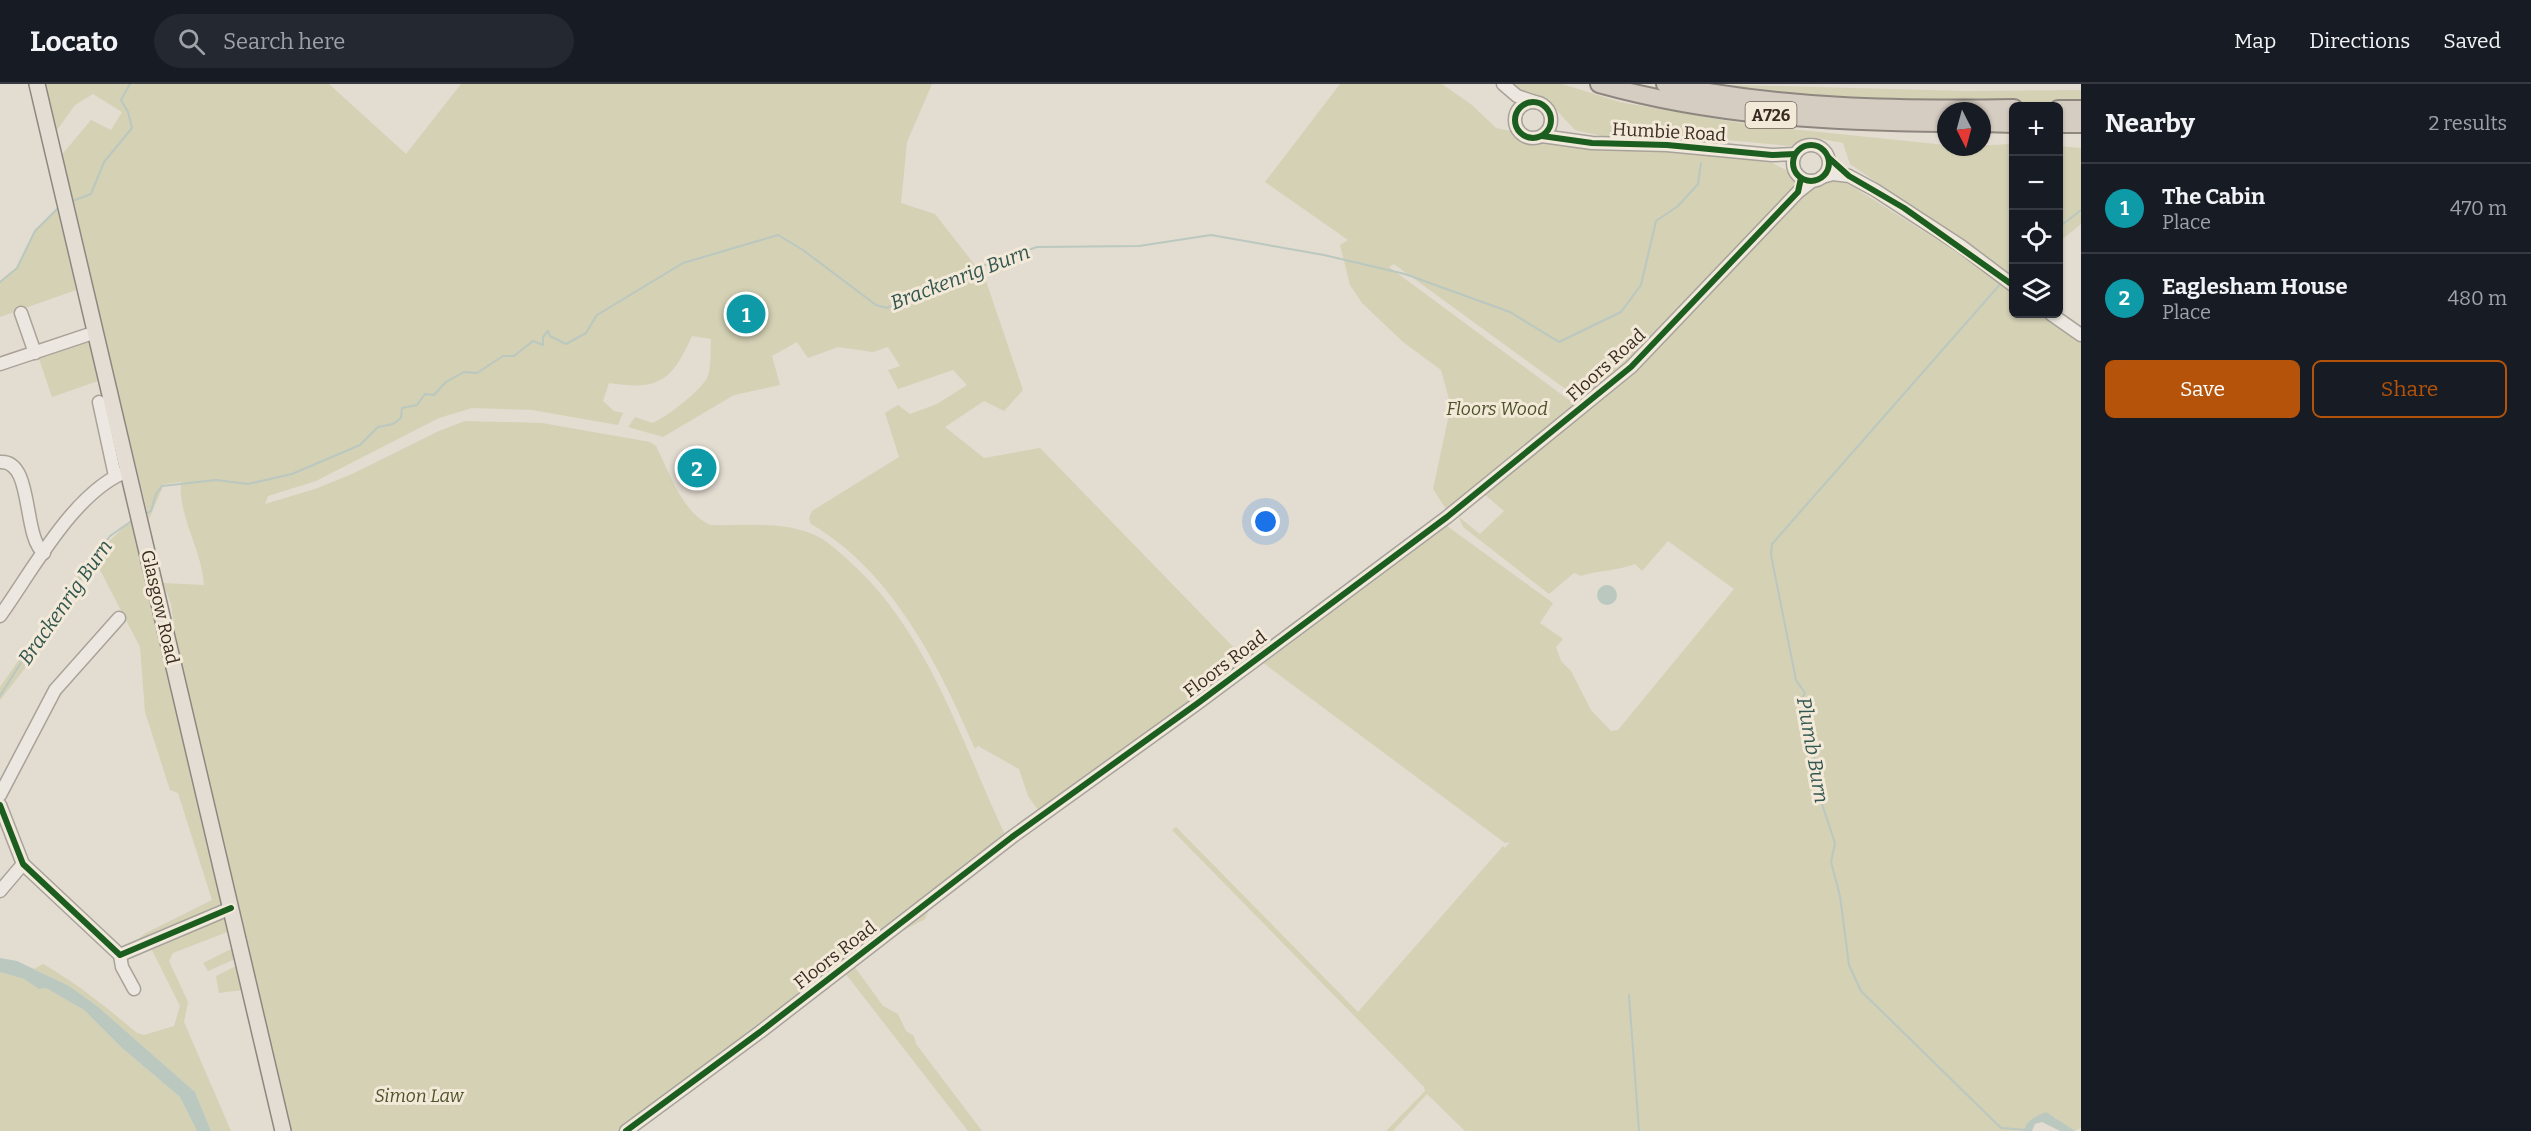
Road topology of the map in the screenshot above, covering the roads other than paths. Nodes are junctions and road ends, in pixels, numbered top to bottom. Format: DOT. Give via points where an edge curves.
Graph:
graph roads {
  1 [pos="37,84"];
  2 [pos="1503,84"];
  3 [pos="1599,84"];
  4 [pos="1665,84"];
  5 [pos="1536,102"];
  6 [pos="2009,108"];
  7 [pos="2063,109"];
  8 [pos="2081,109"];
  9 [pos="1551,116"];
  10 [pos="1514,118"];
  11 [pos="1937,123"];
  12 [pos="1991,123"];
  13 [pos="2009,124"];
  14 [pos="2063,124"];
  15 [pos="2081,124"];
  16 [pos="1542,136"];
  17 [pos="1576,140"];
  18 [pos="1795,154"];
  19 [pos="1772,155"];
  20 [pos="1829,158"];
  21 [pos="1808,176"];
  22 [pos="1849,176"];
  23 [pos="2009,283"];
  24 [pos="21,313"];
  25 [pos="2057,318"];
  26 [pos="96,332"];
  27 [pos="2081,335"];
  28 [pos="35,352"];
  29 [pos="0,364"];
  30 [pos="99,402"];
  31 [pos="0,462"];
  32 [pos="121,473"];
  33 [pos="45,553"];
  34 [pos="0,616"];
  35 [pos="116,625"];
  36 [pos="0,795"];
  37 [pos="0,805"];
  38 [pos="23,864"];
  39 [pos="0,891"];
  40 [pos="231,908"];
  41 [pos="120,956"];
  42 [pos="134,989"];
  43 [pos="283,1131"];
  44 [pos="626,1131"];
  1 -- 26 [label="main road, Glasgow Road"];
  2 -- 5 [label="street" via="1516,96"];
  2 -- 10 [label="street"];
  3 -- 11 [label="highway, A726" via="1677,103 1799,118"];
  4 -- 6 [label="highway, A726" via="1863,108"];
  5 -- 9 [label="street" via="1545,106"];
  5 -- 10 [label="street" via="1521,106"];
  7 -- 8 [label="highway"];
  9 -- 16 [label="street" via="1550,127"];
  9 -- 17 [label="street"];
  10 -- 16 [label="street" via="1517,131 1523,136"];
  12 -- 13 [label="highway"];
  14 -- 15 [label="highway"];
  16 -- 17 [label="street, Humbie Road"];
  17 -- 19 [label="street, Humbie Road"];
  18 -- 19 [label="street, Humbie Road"];
  18 -- 20 [label="street" via="1810,145 1822,148"];
  18 -- 21 [label="street"];
  19 -- 21 [label="street, Humbie Road"];
  20 -- 21 [label="street" via="1828,168"];
  20 -- 22 [label="street"];
  21 -- 22 [label="street"];
  21 -- 44 [label="street, Floors Road" via="1798,192 1631,367 1447,517 1012,837"];
  22 -- 23 [label="street" via="1904,208"];
  24 -- 28 [label="street"];
  25 -- 27 [label="street"];
  26 -- 28 [label="street"];
  26 -- 32 [label="main road, Glasgow Road"];
  28 -- 29 [label="street"];
  30 -- 32 [label="street"];
  31 -- 33 [label="street" via="10,464 20,474 35,542"];
  32 -- 33 [label="street" via="88,494"];
  32 -- 40 [label="main road, Glasgow Road"];
  33 -- 34 [label="street"];
  35 -- 36 [label="street" via="55,690"];
  37 -- 38 [label="street"];
  38 -- 39 [label="street"];
  38 -- 41 [label="street"];
  40 -- 41 [label="street"];
  40 -- 43 [label="main road, Glasgow Road"];
  41 -- 42 [label="street"];
}
